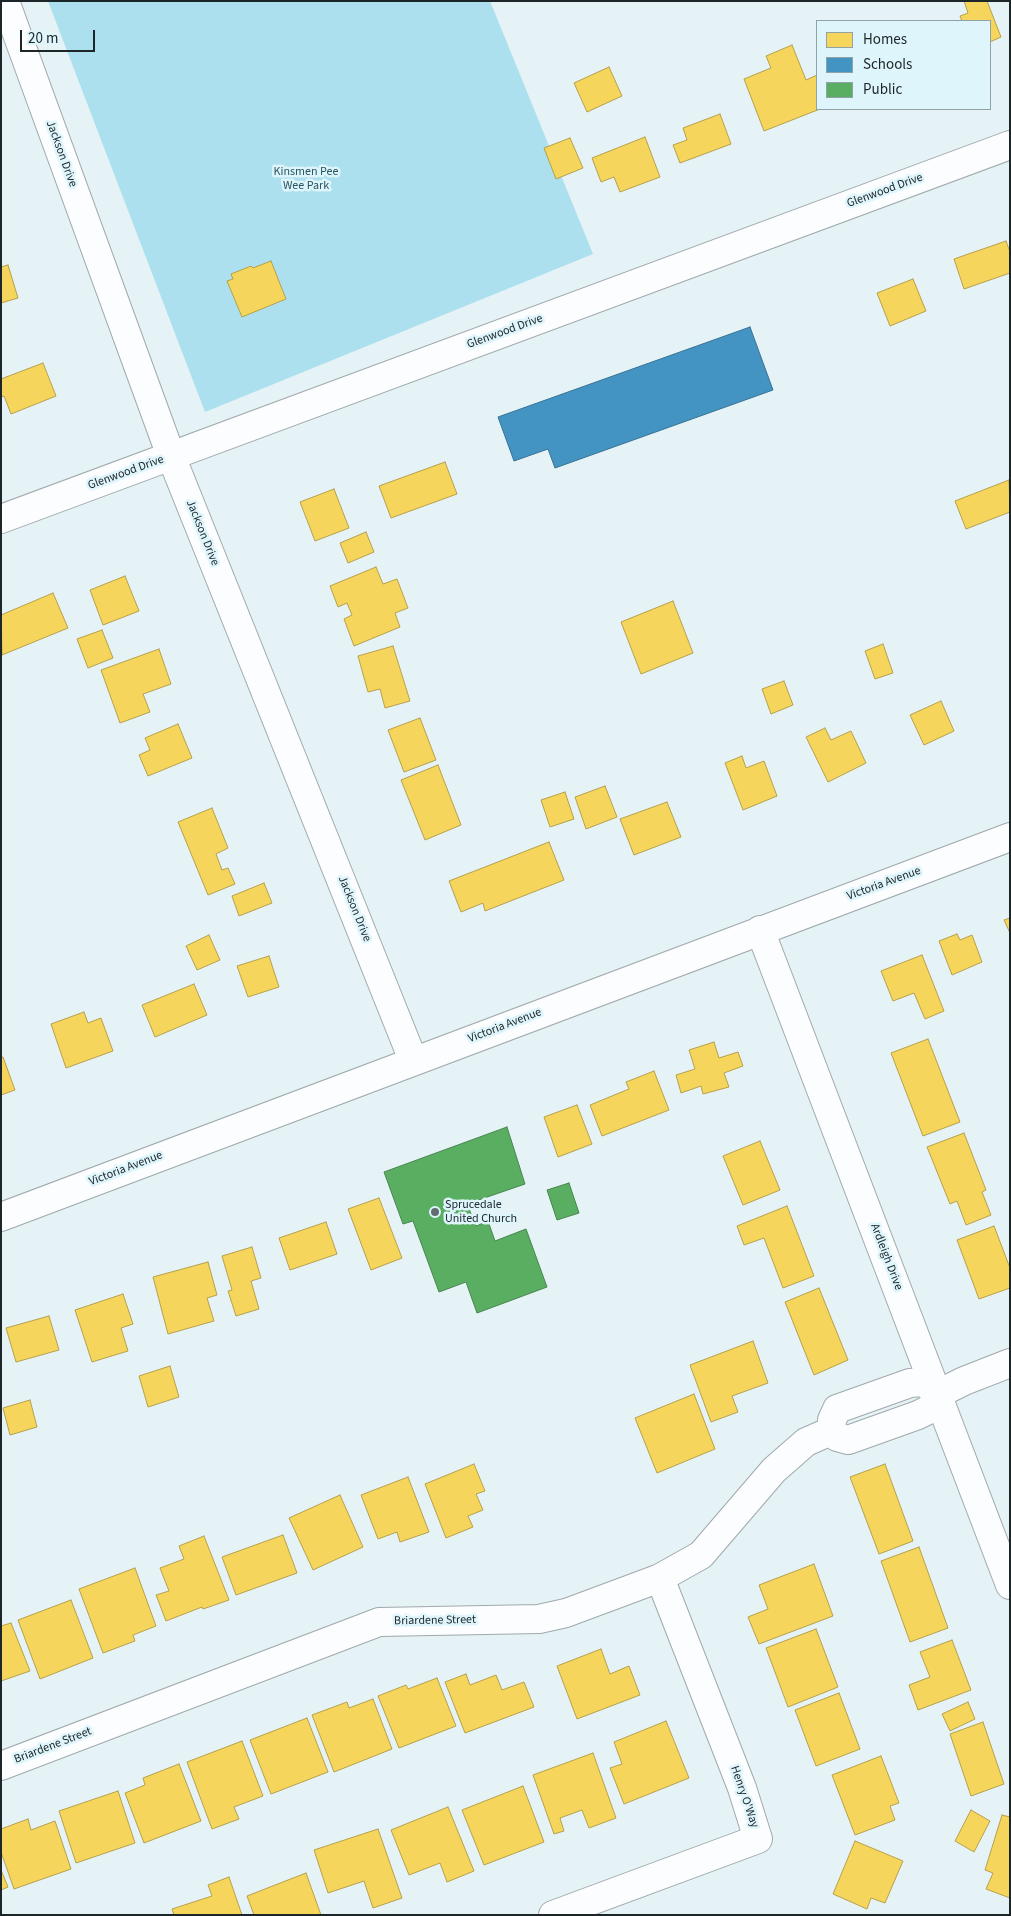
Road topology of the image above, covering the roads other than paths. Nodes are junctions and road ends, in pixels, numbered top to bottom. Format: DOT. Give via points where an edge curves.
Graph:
graph roads {
  1 [pos="5,1"];
  2 [pos="1010,145"];
  3 [pos="171,456"];
  4 [pos="1,519"];
  5 [pos="1010,837"];
  6 [pos="760,930"];
  7 [pos="413,1060"];
  8 [pos="1,1217"];
  9 [pos="1010,1362"];
  10 [pos="938,1394"];
  11 [pos="660,1578"];
  12 [pos="1010,1585"];
  13 [pos="1,1766"];
  14 [pos="552,1915"];
  1 -- 3 [label="street, Jackson Drive"];
  2 -- 3 [label="street, Glenwood Drive"];
  3 -- 4 [label="street, Glenwood Drive"];
  3 -- 7 [label="street, Jackson Drive"];
  5 -- 6 [label="street, Victoria Avenue"];
  6 -- 7 [label="street, Victoria Avenue"];
  6 -- 10 [label="street, Ardleigh Drive"];
  7 -- 8 [label="street, Victoria Avenue"];
  9 -- 10 [label="street"];
  10 -- 11 [label="street, Briardene Street" via="934,1404 918,1415 848,1440 831,1431 806,1442 779,1465 701,1555"];
  10 -- 12 [label="street, Ardleigh Drive"];
  11 -- 13 [label="street, Briardene Street" via="566,1613 538,1619 379,1622"];
  11 -- 14 [label="street, Henry O'Way" via="742,1788 758,1839"];
}
